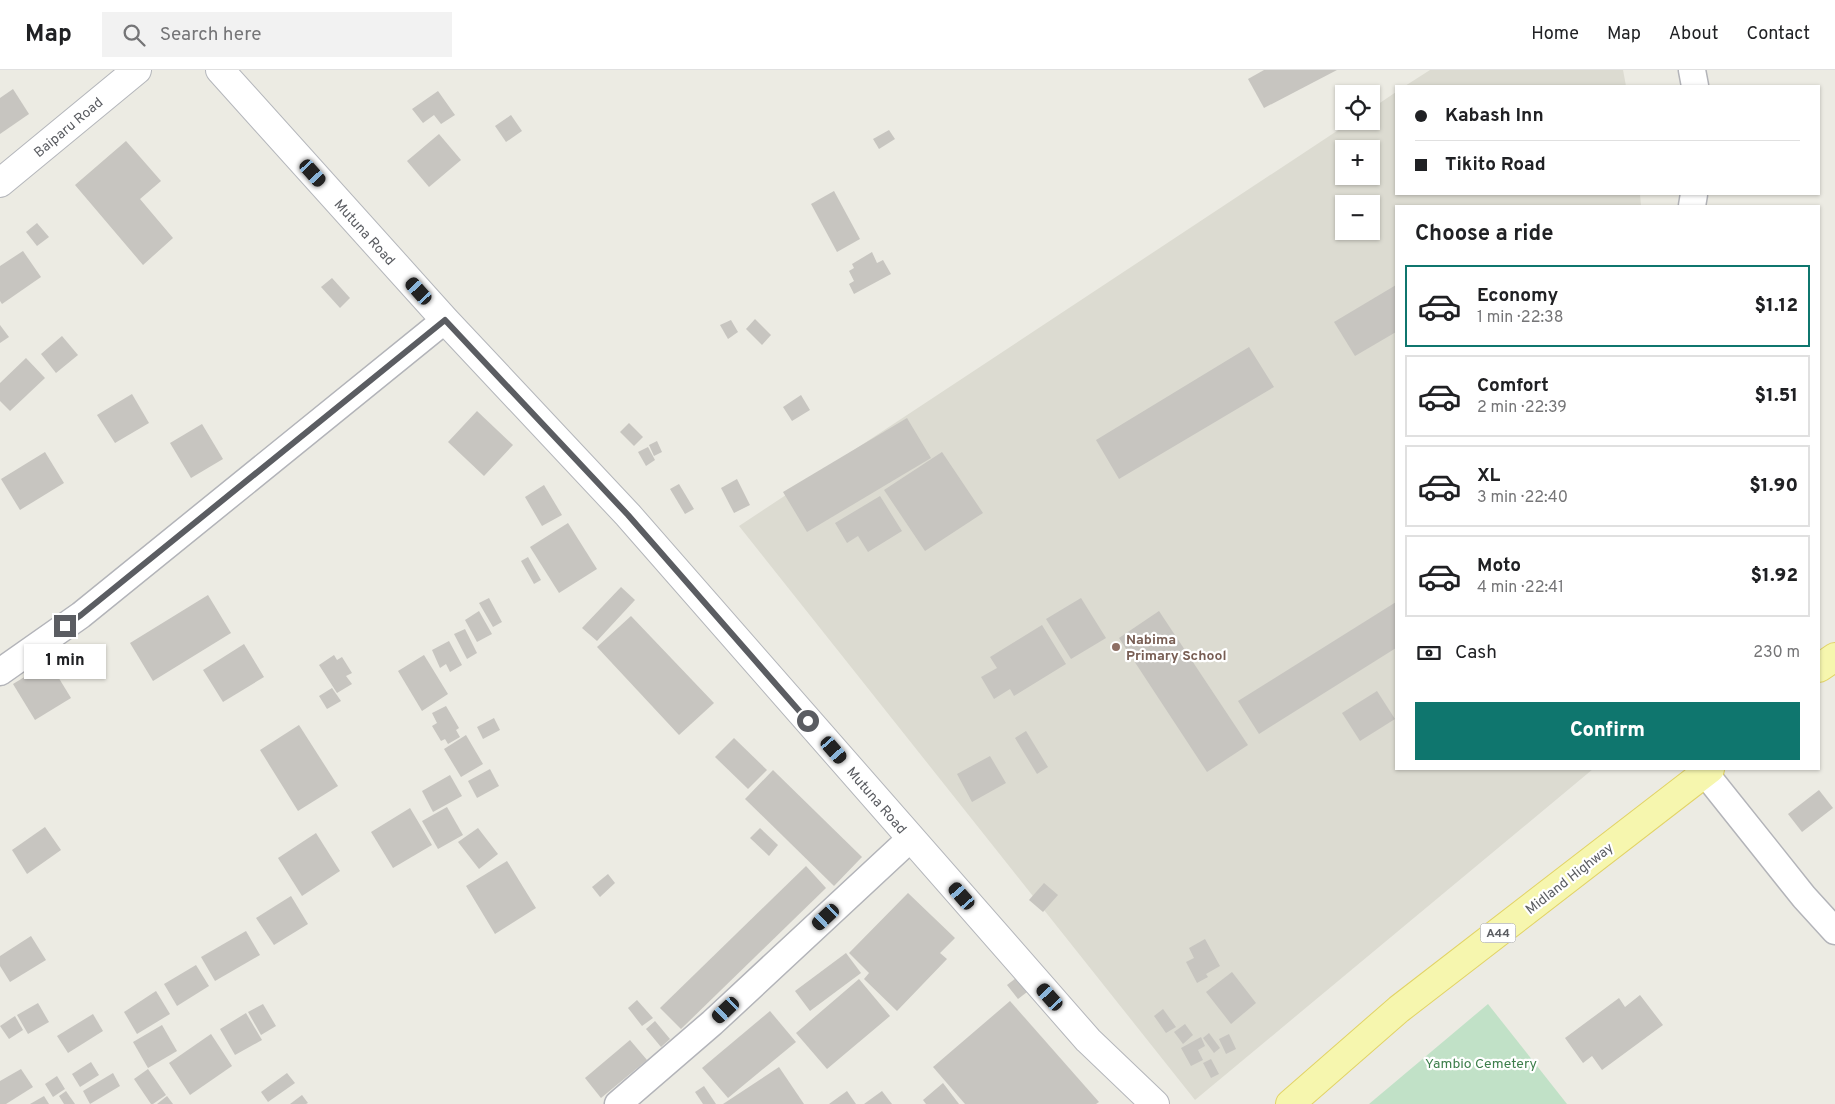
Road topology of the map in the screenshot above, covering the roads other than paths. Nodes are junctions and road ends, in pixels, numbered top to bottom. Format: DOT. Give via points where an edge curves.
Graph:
graph roads {
  1 [pos="136,70"];
  2 [pos="220,70"];
  3 [pos="1692,70"];
  4 [pos="1695,85"];
  5 [pos="0,183"];
  6 [pos="445,320"];
  7 [pos="1835,657"];
  8 [pos="1820,667"];
  9 [pos="0,672"];
  10 [pos="1707,771"];
  11 [pos="911,838"];
  12 [pos="1835,931"];
  13 [pos="618,1104"];
  14 [pos="1155,1104"];
  15 [pos="1290,1104"];
  1 -- 5 [label="street, Baiparu Road"];
  2 -- 6 [label="street, Mutuna Road"];
  3 -- 4 [label="street"];
  6 -- 9 [label="street" via="81,615"];
  6 -- 11 [label="street, Mutuna Road" via="628,515"];
  7 -- 8 [label="main road"];
  10 -- 12 [label="street" via="1804,897"];
  10 -- 15 [label="main road, Midland Highway / A44" via="1399,1009"];
  11 -- 13 [label="street" via="712,1023"];
  11 -- 14 [label="street, Mutuna Road" via="1088,1040"];
}
